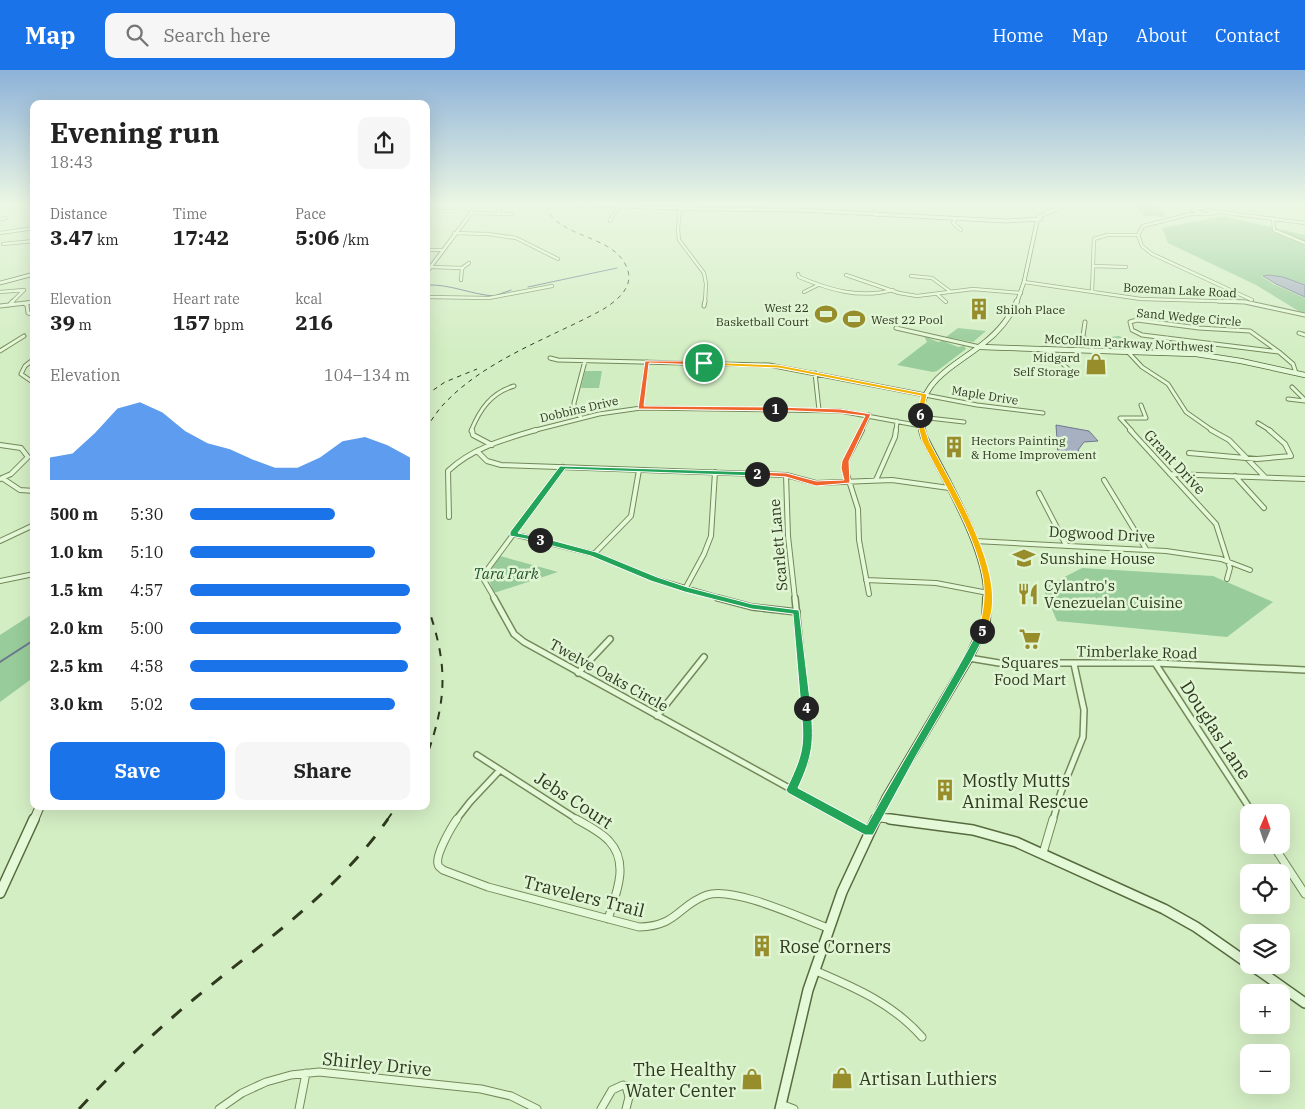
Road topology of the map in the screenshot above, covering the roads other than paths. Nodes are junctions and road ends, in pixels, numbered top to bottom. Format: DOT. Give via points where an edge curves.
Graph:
graph roads {
  1 [pos="440,252"];
  2 [pos="545,252"];
  3 [pos="688,252"];
  4 [pos="1030,252"];
  5 [pos="1094,252"];
  6 [pos="1150,252"];
  7 [pos="558,259"];
  8 [pos="470,263"];
  9 [pos="1093,266"];
  10 [pos="430,267"];
  11 [pos="1126,267"];
  12 [pos="463,268"];
  13 [pos="798,274"];
  14 [pos="846,274"];
  15 [pos="30,275"];
  16 [pos="911,276"];
  17 [pos="938,276"];
  18 [pos="932,278"];
  19 [pos="461,280"];
  20 [pos="1024,282"];
  21 [pos="0,283"];
  22 [pos="818,285"];
  23 [pos="552,286"];
  24 [pos="893,290"];
  25 [pos="0,292"];
  26 [pos="804,292"];
  27 [pos="951,292"];
  28 [pos="1092,292"];
  29 [pos="1021,293"];
  30 [pos="938,295"];
  31 [pos="430,297"];
  32 [pos="1242,297"];
  33 [pos="1237,301"];
  34 [pos="946,302"];
  35 [pos="30,303"];
  36 [pos="24,304"];
  37 [pos="8,305"];
  38 [pos="1265,305"];
  39 [pos="0,306"];
  40 [pos="704,306"];
  41 [pos="30,314"];
  42 [pos="1305,315"];
  43 [pos="1085,322"];
  44 [pos="896,328"];
  45 [pos="1299,334"];
  46 [pos="1305,335"];
  47 [pos="24,336"];
  48 [pos="1166,338"];
  49 [pos="988,340"];
  50 [pos="980,347"];
  51 [pos="1002,348"];
  52 [pos="1045,348"];
  53 [pos="1093,350"];
  54 [pos="0,351"];
  55 [pos="1128,352"];
  56 [pos="1279,352"];
  57 [pos="1175,353"];
  58 [pos="550,358"];
  59 [pos="585,361"];
  60 [pos="30,362"];
  61 [pos="647,362"];
  62 [pos="815,373"];
  63 [pos="1296,373"];
  64 [pos="1074,375"];
  65 [pos="1305,375"];
  66 [pos="30,380"];
  67 [pos="514,386"];
  68 [pos="1292,387"];
  69 [pos="924,394"];
  70 [pos="1288,399"];
  71 [pos="1305,401"];
  72 [pos="1141,405"];
  73 [pos="641,408"];
  74 [pos="818,410"];
  75 [pos="1043,413"];
  76 [pos="869,415"];
  77 [pos="920,417"];
  78 [pos="581,418"];
  79 [pos="897,421"];
  80 [pos="964,422"];
  81 [pos="1258,423"];
  82 [pos="921,426"];
  83 [pos="0,445"];
  84 [pos="492,445"];
  85 [pos="477,451"];
  86 [pos="1189,452"];
  87 [pos="1246,458"];
  88 [pos="563,467"];
  89 [pos="639,470"];
  90 [pos="715,472"];
  91 [pos="1170,474"];
  92 [pos="786,475"];
  93 [pos="1235,476"];
  94 [pos="1265,477"];
  95 [pos="1,479"];
  96 [pos="1305,479"];
  97 [pos="876,480"];
  98 [pos="1104,480"];
  99 [pos="848,482"];
  100 [pos="949,488"];
  101 [pos="30,491"];
  102 [pos="1039,493"];
  103 [pos="1264,508"];
  104 [pos="449,517"];
  105 [pos="30,527"];
  106 [pos="513,534"];
  107 [pos="0,541"];
  108 [pos="975,541"];
  109 [pos="1066,544"];
  110 [pos="1146,549"];
  111 [pos="594,554"];
  112 [pos="1227,560"];
  113 [pos="1250,570"];
  114 [pos="30,575"];
  115 [pos="1228,579"];
  116 [pos="866,580"];
  117 [pos="0,581"];
  118 [pos="685,589"];
  119 [pos="988,593"];
  120 [pos="869,594"];
  121 [pos="796,612"];
  122 [pos="610,639"];
  123 [pos="704,657"];
  124 [pos="969,658"];
  125 [pos="1155,663"];
  126 [pos="1074,664"];
  127 [pos="1305,670"];
  128 [pos="578,673"];
  129 [pos="657,716"];
  130 [pos="477,755"];
  131 [pos="500,770"];
  132 [pos="792,790"];
  133 [pos="1247,804"];
  134 [pos="38,810"];
  135 [pos="876,817"];
  136 [pos="869,832"];
  137 [pos="1043,853"];
  138 [pos="1279,854"];
  139 [pos="0,893"];
  140 [pos="1305,894"];
  141 [pos="608,919"];
  142 [pos="828,928"];
  143 [pos="1240,958"];
  144 [pos="814,970"];
  145 [pos="1264,974"];
  146 [pos="1305,1003"];
  147 [pos="922,1037"];
  148 [pos="306,1073"];
  149 [pos="780,1107"];
  150 [pos="219,1109"];
  151 [pos="299,1109"];
  152 [pos="537,1109"];
  153 [pos="601,1109"];
  154 [pos="626,1109"];
  155 [pos="794,1109"];
  1 -- 10 [label="street"];
  2 -- 7 [label="street"];
  3 -- 40 [label="street" via="706,276 708,287"];
  4 -- 20 [label="street"];
  5 -- 9 [label="street"];
  6 -- 32 [label="street"];
  8 -- 12 [label="street"];
  9 -- 11 [label="street"];
  9 -- 28 [label="street"];
  10 -- 12 [label="street"];
  12 -- 19 [label="street"];
  13 -- 22 [label="street"];
  14 -- 24 [label="street"];
  15 -- 21 [label="street"];
  16 -- 18 [label="street"];
  17 -- 18 [label="street"];
  18 -- 27 [label="street"];
  20 -- 28 [label="street, Bozeman Lake Road"];
  20 -- 29 [label="street"];
  22 -- 24 [label="street" via="846,293 880,294"];
  22 -- 26 [label="street"];
  23 -- 31 [label="street" via="489,298"];
  24 -- 30 [label="street" via="912,296"];
  25 -- 37 [label="street" via="24,290"];
  27 -- 29 [label="street" via="999,290"];
  27 -- 30 [label="street"];
  28 -- 33 [label="street, Bozeman Lake Road" via="1141,299"];
  29 -- 49 [label="street" via="1010,315"];
  30 -- 34 [label="street"];
  32 -- 33 [label="street"];
  32 -- 38 [label="street"];
  33 -- 38 [label="street, Bozeman Lake Road"];
  35 -- 36 [label="street"];
  36 -- 37 [label="street"];
  36 -- 41 [label="street"];
  37 -- 39 [label="street"];
  38 -- 42 [label="street, Bozeman Lake Road"];
  43 -- 53 [label="street" via="1083,336"];
  44 -- 50 [label="street"];
  45 -- 46 [label="street"];
  47 -- 54 [label="street"];
  48 -- 56 [label="street, Sand Wedge Circle"];
  48 -- 56 [label="street, Sand Wedge Circle" via="1137,333 1132,330 1130,322 1246,330"];
  48 -- 57 [label="street"];
  49 -- 50 [label="street"];
  49 -- 51 [label="street"];
  50 -- 51 [label="street, McCollum Parkway Northwest"];
  50 -- 69 [label="street" via="940,375"];
  51 -- 52 [label="street, McCollum Parkway Northwest"];
  52 -- 53 [label="street, McCollum Parkway Northwest"];
  52 -- 64 [label="street"];
  53 -- 55 [label="street, McCollum Parkway Northwest"];
  55 -- 57 [label="street, McCollum Parkway Northwest"];
  55 -- 87 [label="street" via="1142,367 1168,384 1186,412 1229,440"];
  56 -- 63 [label="street, Sand Wedge Circle" via="1295,366"];
  57 -- 63 [label="street, McCollum Parkway Northwest" via="1222,357"];
  58 -- 59 [label="street, Maple Drive"];
  59 -- 61 [label="street, Maple Drive"];
  59 -- 78 [label="street" via="574,403 574,409"];
  60 -- 66 [label="street" via="21,374"];
  61 -- 62 [label="street, Maple Drive" via="769,365"];
  61 -- 73 [label="street"];
  62 -- 69 [label="street, Maple Drive"];
  62 -- 74 [label="street"];
  63 -- 65 [label="street, McCollum Parkway Northwest"];
  67 -- 84 [label="street" via="499,391 486,402 473,426 473,435"];
  68 -- 71 [label="street"];
  69 -- 75 [label="street, Maple Drive" via="982,406"];
  69 -- 77 [label="street"];
  70 -- 71 [label="street"];
  72 -- 91 [label="street, Grant Drive" via="1146,418 1120,418 1124,427"];
  73 -- 74 [label="street, Dobbins Drive"];
  73 -- 78 [label="street, Dobbins Drive" via="613,410"];
  74 -- 76 [label="street, Dobbins Drive"];
  76 -- 79 [label="street, Dobbins Drive"];
  76 -- 99 [label="street" via="846,461"];
  77 -- 80 [label="street"];
  77 -- 82 [label="street"];
  78 -- 84 [label="street, Dobbins Drive"];
  79 -- 82 [label="street, Dobbins Drive"];
  79 -- 97 [label="street" via="895,436"];
  81 -- 87 [label="street" via="1268,428 1292,455 1282,459"];
  82 -- 100 [label="street"];
  83 -- 95 [label="street" via="20,447 28,457"];
  84 -- 85 [label="street, Dobbins Drive"];
  85 -- 88 [label="street" via="488,461 501,465"];
  85 -- 104 [label="street, Dobbins Drive" via="454,462 448,471"];
  86 -- 87 [label="street"];
  87 -- 94 [label="street"];
  88 -- 89 [label="street"];
  88 -- 106 [label="street, Twelve Oaks Circle"];
  89 -- 90 [label="street"];
  89 -- 111 [label="street" via="631,516"];
  90 -- 92 [label="street"];
  90 -- 118 [label="street" via="711,536"];
  91 -- 93 [label="street"];
  91 -- 112 [label="street, Grant Drive" via="1216,524"];
  92 -- 99 [label="street" via="816,484"];
  92 -- 121 [label="street, Scarlett Lane"];
  93 -- 94 [label="street"];
  93 -- 103 [label="street"];
  94 -- 96 [label="street"];
  95 -- 101 [label="street" via="20,490"];
  97 -- 99 [label="street"];
  97 -- 100 [label="street" via="901,480"];
  98 -- 110 [label="street"];
  99 -- 116 [label="street" via="858,509"];
  100 -- 108 [label="street"];
  102 -- 109 [label="street"];
  105 -- 107 [label="street"];
  106 -- 111 [label="street"];
  106 -- 128 [label="street, Twelve Oaks Circle" via="484,574 484,580 514,634"];
  108 -- 109 [label="street, Dogwood Drive"];
  108 -- 119 [label="street" via="985,569"];
  109 -- 110 [label="street, Dogwood Drive"];
  110 -- 112 [label="street, Dogwood Drive"];
  111 -- 118 [label="street"];
  112 -- 113 [label="street, Dogwood Drive"];
  112 -- 115 [label="street" via="1230,568"];
  114 -- 117 [label="street"];
  116 -- 119 [label="street" via="936,584"];
  116 -- 120 [label="street"];
  118 -- 121 [label="street" via="752,606"];
  119 -- 124 [label="street" via="986,621"];
  121 -- 132 [label="street, Scarlett Lane" via="809,735 805,761"];
  122 -- 128 [label="street"];
  123 -- 129 [label="street"];
  124 -- 126 [label="street, Timberlake Road" via="999,663"];
  124 -- 135 [label="street"];
  125 -- 126 [label="street, Timberlake Road"];
  125 -- 127 [label="street, Timberlake Road"];
  125 -- 133 [label="street, Douglas Lane"];
  126 -- 137 [label="street" via="1084,710 1083,737"];
  128 -- 129 [label="street, Twelve Oaks Circle"];
  129 -- 132 [label="street, Twelve Oaks Circle"];
  130 -- 131 [label="street, Jebs Court"];
  131 -- 141 [label="street, Jebs Court" via="614,845 620,858 620,874"];
  131 -- 141 [label="street, Travelers Trail" via="452,824 442,845 438,866 488,887"];
  132 -- 136 [label="street, Twelve Oaks Circle"];
  134 -- 139 [label="street"];
  135 -- 136 [label="street"];
  135 -- 137 [label="street" via="978,831"];
  136 -- 142 [label="street"];
  137 -- 143 [label="street" via="1169,912"];
  138 -- 140 [label="street"];
  141 -- 142 [label="street, Travelers Trail" via="656,928 700,897 723,892 737,894"];
  142 -- 144 [label="street"];
  144 -- 147 [label="street" via="892,1006"];
  144 -- 149 [label="street"];
  145 -- 146 [label="street"];
  148 -- 150 [label="street, Shirley Drive" via="269,1080"];
  148 -- 151 [label="street"];
  148 -- 152 [label="street, Shirley Drive" via="481,1089 511,1096"];
  149 -- 155 [label="street"];
  153 -- 154 [label="street" via="618,1086 628,1088 630,1101"];
}
